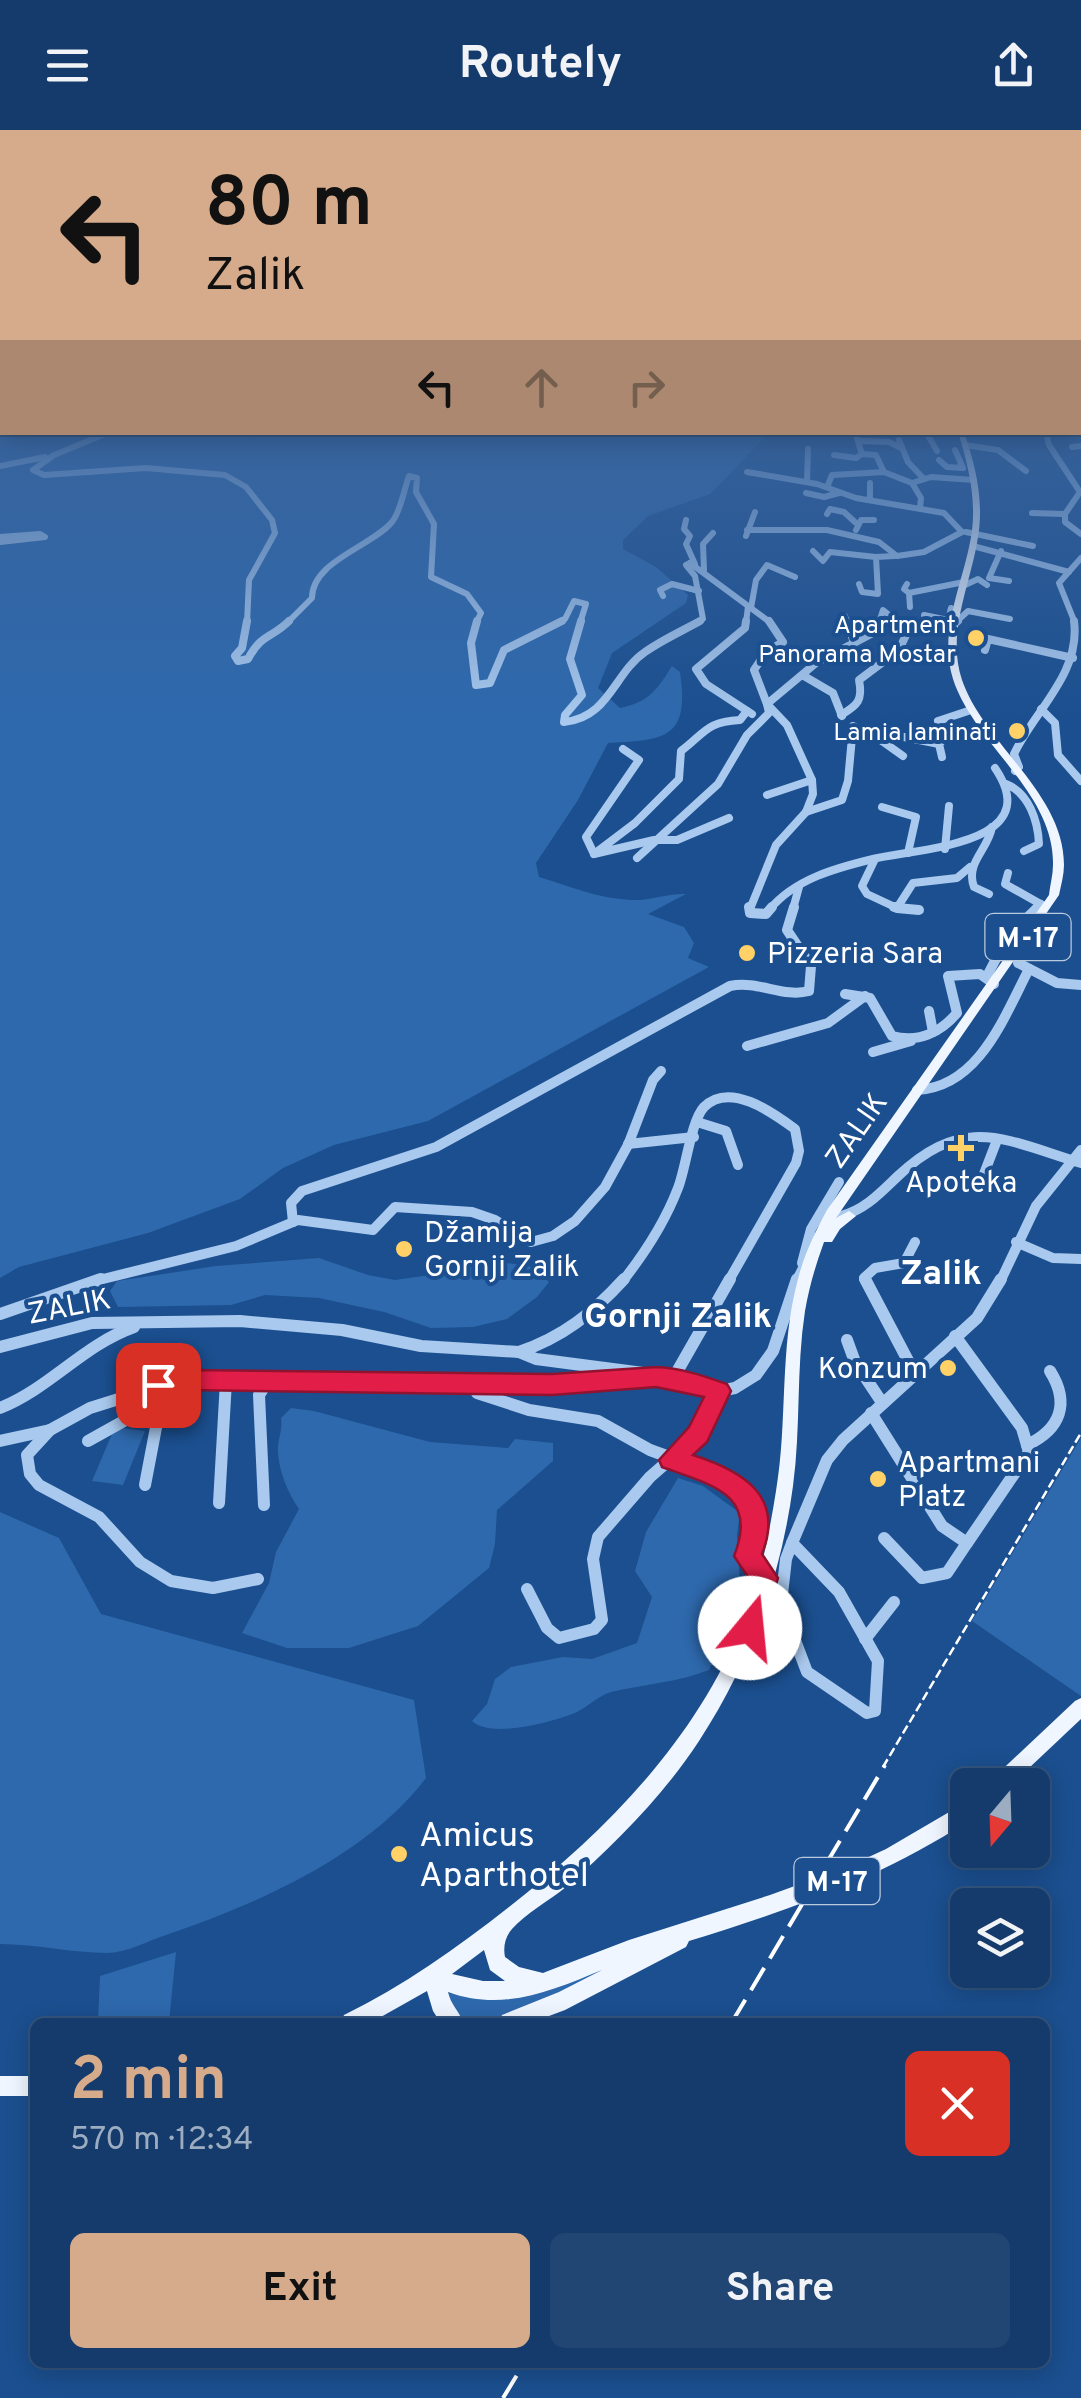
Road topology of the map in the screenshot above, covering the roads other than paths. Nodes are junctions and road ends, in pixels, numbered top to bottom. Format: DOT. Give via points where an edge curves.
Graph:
graph roads {
  1 [pos="263,508"];
  2 [pos="399,508"];
  3 [pos="428,508"];
  4 [pos="901,508"];
  5 [pos="920,508"];
  6 [pos="974,508"];
  7 [pos="1072,508"];
  8 [pos="755,512"];
  9 [pos="896,513"];
  10 [pos="1032,513"];
  11 [pos="827,514"];
  12 [pos="1065,514"];
  13 [pos="686,520"];
  14 [pos="874,520"];
  15 [pos="856,523"];
  16 [pos="962,532"];
  17 [pos="974,533"];
  18 [pos="713,534"];
  19 [pos="1081,534"];
  20 [pos="856,538"];
  21 [pos="0,540"];
  22 [pos="972,546"];
  23 [pos="1034,546"];
  24 [pos="1000,550"];
  25 [pos="813,551"];
  26 [pos="894,556"];
  27 [pos="876,557"];
  28 [pos="1081,558"];
  29 [pos="695,564"];
  30 [pos="703,574"];
  31 [pos="1066,575"];
  32 [pos="795,577"];
  33 [pos="1008,581"];
  34 [pos="859,584"];
  35 [pos="964,584"];
  36 [pos="986,586"];
  37 [pos="699,591"];
  38 [pos="663,596"];
  39 [pos="940,602"];
  40 [pos="749,607"];
  41 [pos="910,607"];
  42 [pos="954,609"];
  43 [pos="924,615"];
  44 [pos="845,616"];
  45 [pos="1010,620"];
  46 [pos="953,626"];
  47 [pos="1080,642"];
  48 [pos="854,643"];
  49 [pos="985,650"];
  50 [pos="1021,652"];
  51 [pos="1037,653"];
  52 [pos="1073,658"];
  53 [pos="804,676"];
  54 [pos="767,704"];
  55 [pos="971,710"];
  56 [pos="1041,710"];
  57 [pos="747,711"];
  58 [pos="841,715"];
  59 [pos="762,720"];
  60 [pos="854,726"];
  61 [pos="882,741"];
  62 [pos="939,744"];
  63 [pos="623,749"];
  64 [pos="903,756"];
  65 [pos="942,757"];
  66 [pos="1009,763"];
  67 [pos="812,780"];
  68 [pos="1081,781"];
  69 [pos="1006,784"];
  70 [pos="767,796"];
  71 [pos="949,806"];
  72 [pos="882,807"];
  73 [pos="806,812"];
  74 [pos="729,818"];
  75 [pos="992,827"];
  76 [pos="654,840"];
  77 [pos="945,850"];
  78 [pos="1024,850"];
  79 [pos="908,852"];
  80 [pos="594,854"];
  81 [pos="637,858"];
  82 [pos="875,858"];
  83 [pos="970,867"];
  84 [pos="1008,872"];
  85 [pos="799,887"];
  86 [pos="989,894"];
  87 [pos="1045,906"];
  88 [pos="897,908"];
  89 [pos="919,910"];
  90 [pos="990,980"];
  91 [pos="1081,985"];
  92 [pos="846,994"];
  93 [pos="865,996"];
  94 [pos="929,1012"];
  95 [pos="933,1032"];
  96 [pos="914,1040"];
  97 [pos="747,1046"];
  98 [pos="872,1052"];
  99 [pos="661,1071"];
  100 [pos="914,1094"];
  101 [pos="698,1122"];
  102 [pos="694,1136"];
  103 [pos="997,1140"];
  104 [pos="628,1144"];
  105 [pos="1081,1150"];
  106 [pos="1076,1161"];
  107 [pos="738,1165"];
  108 [pos="982,1179"];
  109 [pos="839,1182"];
  110 [pos="841,1214"];
  111 [pos="293,1222"];
  112 [pos="916,1242"];
  113 [pos="1016,1242"];
  114 [pos="1081,1258"];
  115 [pos="803,1274"];
  116 [pos="0,1314"];
  117 [pos="148,1323"];
  118 [pos="955,1336"];
  119 [pos="847,1340"];
  120 [pos="0,1347"];
  121 [pos="519,1352"];
  122 [pos="1050,1371"];
  123 [pos="914,1372"];
  124 [pos="656,1377"];
  125 [pos="674,1378"];
  126 [pos="209,1380"];
  127 [pos="289,1380"];
  128 [pos="226,1381"];
  129 [pos="719,1391"];
  130 [pos="476,1392"];
  131 [pos="167,1398"];
  132 [pos="881,1401"];
  133 [pos="0,1408"];
  134 [pos="871,1412"];
  135 [pos="50,1430"];
  136 [pos="0,1441"];
  137 [pos="88,1442"];
  138 [pos="1028,1445"];
  139 [pos="672,1460"];
  140 [pos="145,1485"];
  141 [pos="218,1503"];
  142 [pos="264,1504"];
  143 [pos="884,1538"];
  144 [pos="792,1542"];
  145 [pos="966,1543"];
  146 [pos="765,1578"];
  147 [pos="258,1579"];
  148 [pos="527,1589"];
  149 [pos="760,1597"];
  150 [pos="894,1602"];
  151 [pos="787,1617"];
  152 [pos="865,1639"];
  153 [pos="1081,1707"];
  154 [pos="1016,1768"];
  155 [pos="950,1821"];
  156 [pos="506,1922"];
  157 [pos="697,1931"];
  158 [pos="434,1976"];
  159 [pos="545,1982"];
  160 [pos="358,2018"];
  161 [pos="449,2018"];
  162 [pos="519,2018"];
  163 [pos="0,2086"];
  164 [pos="30,2086"];
  1 -- 2 [label="street" via="274,533 250,580 250,610 235,656 241,661 258,639 281,629 312,598 324,573 388,526"];
  3 -- 37 [label="street" via="434,516 431,577 458,588 480,613 470,626 476,685 490,683 504,650 565,619 574,601 586,604 570,659 582,695 562,720 567,722 610,697 644,652 701,620"];
  4 -- 9 [label="street"];
  5 -- 16 [label="street" via="947,514"];
  6 -- 17 [label="main road, M-17"];
  7 -- 12 [label="street"];
  8 -- 20 [label="street" via="747,533 817,528"];
  10 -- 12 [label="street"];
  11 -- 15 [label="street" via="840,510"];
  12 -- 19 [label="street"];
  13 -- 29 [label="street"];
  14 -- 15 [label="street"];
  15 -- 20 [label="street"];
  16 -- 17 [label="street"];
  16 -- 26 [label="street" via="924,552"];
  17 -- 22 [label="main road, M-17"];
  17 -- 23 [label="street"];
  18 -- 30 [label="street" via="703,544"];
  20 -- 26 [label="street" via="879,542"];
  21 -- 21 [label="street" via="40,534 45,537"];
  22 -- 24 [label="street"];
  22 -- 35 [label="main road, M-17"];
  24 -- 31 [label="street"];
  24 -- 33 [label="street" via="989,578"];
  25 -- 27 [label="street" via="825,562 830,552"];
  26 -- 27 [label="street"];
  27 -- 34 [label="street" via="878,594 862,592"];
  28 -- 31 [label="street"];
  29 -- 30 [label="street"];
  29 -- 37 [label="street" via="686,565"];
  30 -- 40 [label="street"];
  31 -- 47 [label="street" via="1059,586"];
  32 -- 40 [label="street" via="767,565"];
  35 -- 36 [label="street" via="978,579"];
  35 -- 41 [label="street" via="908,588"];
  35 -- 42 [label="main road, M-17"];
  37 -- 38 [label="street" via="672,584 660,590"];
  39 -- 42 [label="street"];
  40 -- 54 [label="street" via="783,639 754,670"];
  40 -- 57 [label="street" via="745,628 696,668 706,684"];
  42 -- 43 [label="street" via="948,620"];
  42 -- 46 [label="main road, M-17"];
  44 -- 48 [label="street"];
  45 -- 46 [label="street" via="968,611"];
  46 -- 55 [label="main road, M-17" via="953,662"];
  47 -- 52 [label="street"];
  48 -- 53 [label="street"];
  48 -- 58 [label="street" via="875,630 882,610 906,635 898,650 859,680 858,705"];
  49 -- 51 [label="street" via="988,639"];
  50 -- 51 [label="street"];
  51 -- 52 [label="street"];
  52 -- 56 [label="street" via="1057,694"];
  53 -- 54 [label="street"];
  53 -- 58 [label="street" via="832,693"];
  54 -- 59 [label="street"];
  54 -- 67 [label="street" via="787,725"];
  55 -- 62 [label="street" via="938,721 945,738"];
  55 -- 66 [label="main road, M-17"];
  56 -- 66 [label="street" via="1015,749 1019,768"];
  56 -- 68 [label="street" via="1055,723 1058,756"];
  57 -- 59 [label="street"];
  57 -- 80 [label="street" via="740,720 704,725 680,754 679,779"];
  58 -- 60 [label="street"];
  59 -- 76 [label="street" via="718,784"];
  60 -- 61 [label="street"];
  60 -- 73 [label="street" via="852,775 842,800"];
  61 -- 62 [label="street" via="904,737"];
  61 -- 64 [label="street"];
  62 -- 65 [label="street"];
  63 -- 80 [label="street" via="639,760 590,828 586,837"];
  66 -- 69 [label="street" via="995,768"];
  66 -- 87 [label="main road, ZALIK / M-17" via="1056,836 1060,870"];
  67 -- 70 [label="street"];
  67 -- 73 [label="street"];
  69 -- 75 [label="street" via="1011,803"];
  69 -- 78 [label="street" via="1016,788 1040,825 1039,844"];
  71 -- 77 [label="street"];
  72 -- 79 [label="street" via="916,817"];
  73 -- 85 [label="street" via="776,845 748,911 766,914 774,900"];
  74 -- 76 [label="street" via="677,840"];
  75 -- 77 [label="street"];
  75 -- 83 [label="street" via="988,848"];
  76 -- 80 [label="street"];
  76 -- 81 [label="street"];
  77 -- 79 [label="street"];
  79 -- 82 [label="street"];
  82 -- 85 [label="street"];
  82 -- 88 [label="street" via="862,886"];
  83 -- 86 [label="street" via="974,887"];
  83 -- 88 [label="street" via="957,878 913,884"];
  84 -- 87 [label="street" via="1005,884"];
  85 -- 111 [label="street" via="787,930 810,960 809,990 795,995 760,981 730,986 436,1147 302,1191 291,1203"];
  87 -- 90 [label="main road, ZALIK / M-17"];
  87 -- 90 [label="street" via="997,947 1002,956"];
  88 -- 89 [label="street"];
  90 -- 95 [label="street" via="948,976 957,1014"];
  90 -- 100 [label="main road, ZALIK / M-17"];
  91 -- 100 [label="street" via="1064,986 1024,966 982,1056 936,1089"];
  92 -- 93 [label="street"];
  93 -- 96 [label="street" via="888,1033"];
  93 -- 97 [label="street" via="828,1022"];
  94 -- 95 [label="street"];
  95 -- 96 [label="street"];
  96 -- 98 [label="street"];
  99 -- 104 [label="street"];
  100 -- 110 [label="main road, ZALIK / M-17"];
  101 -- 102 [label="street"];
  101 -- 107 [label="street" via="726,1131"];
  101 -- 125 [label="street" via="705,1106 746,1100 795,1130 799,1151 764,1225"];
  102 -- 104 [label="street"];
  102 -- 121 [label="street" via="670,1214 618,1286 554,1342"];
  103 -- 106 [label="street"];
  103 -- 108 [label="street"];
  103 -- 110 [label="street" via="960,1137 930,1147"];
  104 -- 111 [label="street" via="581,1218 544,1240 523,1240 474,1214 417,1206 395,1207 373,1230 308,1218"];
  105 -- 106 [label="street"];
  106 -- 113 [label="street" via="1044,1192"];
  109 -- 115 [label="street" via="808,1234"];
  110 -- 115 [label="main road, ZALIK / M-17"];
  110 -- 115 [label="main road" via="813,1272"];
  111 -- 116 [label="street" via="236,1246 73,1286"];
  112 -- 123 [label="street" via="904,1263 875,1268 864,1278"];
  113 -- 114 [label="street" via="1054,1258"];
  113 -- 118 [label="street" via="997,1293"];
  115 -- 129 [label="street" via="760,1371"];
  115 -- 146 [label="main road, ZALIK / M-17" via="785,1489"];
  117 -- 120 [label="street, ZALIK" via="92,1323"];
  117 -- 121 [label="street, ZALIK" via="279,1323 421,1346"];
  117 -- 133 [label="street, ZALIK" via="90,1345 35,1392"];
  118 -- 123 [label="street"];
  118 -- 138 [label="street"];
  119 -- 132 [label="street"];
  121 -- 124 [label="street, ZALIK"];
  122 -- 138 [label="street" via="1062,1387 1062,1414 1051,1432"];
  123 -- 132 [label="street"];
  124 -- 125 [label="street, ZALIK"];
  124 -- 127 [label="street, ZALIK" via="552,1384"];
  125 -- 129 [label="street, ZALIK"];
  126 -- 128 [label="street, ZALIK"];
  126 -- 131 [label="street, ZALIK"];
  126 -- 135 [label="street, ZALIK" via="176,1381 112,1398"];
  127 -- 128 [label="street, ZALIK"];
  127 -- 142 [label="street" via="259,1394"];
  128 -- 141 [label="street"];
  129 -- 139 [label="street" via="698,1434"];
  130 -- 139 [label="street, ZALIK" via="529,1410 598,1421"];
  131 -- 137 [label="street, ZALIK"];
  131 -- 140 [label="street"];
  132 -- 134 [label="street"];
  134 -- 144 [label="street" via="827,1460"];
  134 -- 145 [label="street" via="942,1526"];
  135 -- 136 [label="street, ZALIK"];
  135 -- 147 [label="street" via="27,1454 30,1474 61,1500 99,1517 140,1562 191,1587"];
  138 -- 145 [label="street" via="1023,1465"];
  139 -- 146 [label="street, ZALIK" via="705,1470 750,1502 756,1533 747,1556"];
  139 -- 148 [label="street" via="609,1520 594,1546 602,1620 594,1628 559,1638"];
  143 -- 145 [label="street" via="922,1578 947,1573"];
  144 -- 151 [label="street" via="780,1591"];
  144 -- 152 [label="street" via="830,1580"];
  146 -- 149 [label="main road, ZALIK / M-17"];
  149 -- 151 [label="street"];
  149 -- 156 [label="main road, ZALIK / M-17" via="724,1685 681,1755 588,1858"];
  150 -- 152 [label="street"];
  151 -- 152 [label="street" via="807,1672 867,1712 875,1711 880,1670"];
  153 -- 154 [label="main road"];
  155 -- 157 [label="main road, M-17" via="876,1864"];
  156 -- 158 [label="main road, M-17"];
  156 -- 159 [label="main road" via="493,1946 497,1963 515,1976"];
  157 -- 159 [label="main road, M-17"];
  157 -- 162 [label="main road, M-17"];
  158 -- 159 [label="main road, M-17" via="490,1991"];
  158 -- 160 [label="main road, M-17"];
  158 -- 161 [label="main road"];
  163 -- 164 [label="main road"];
}
